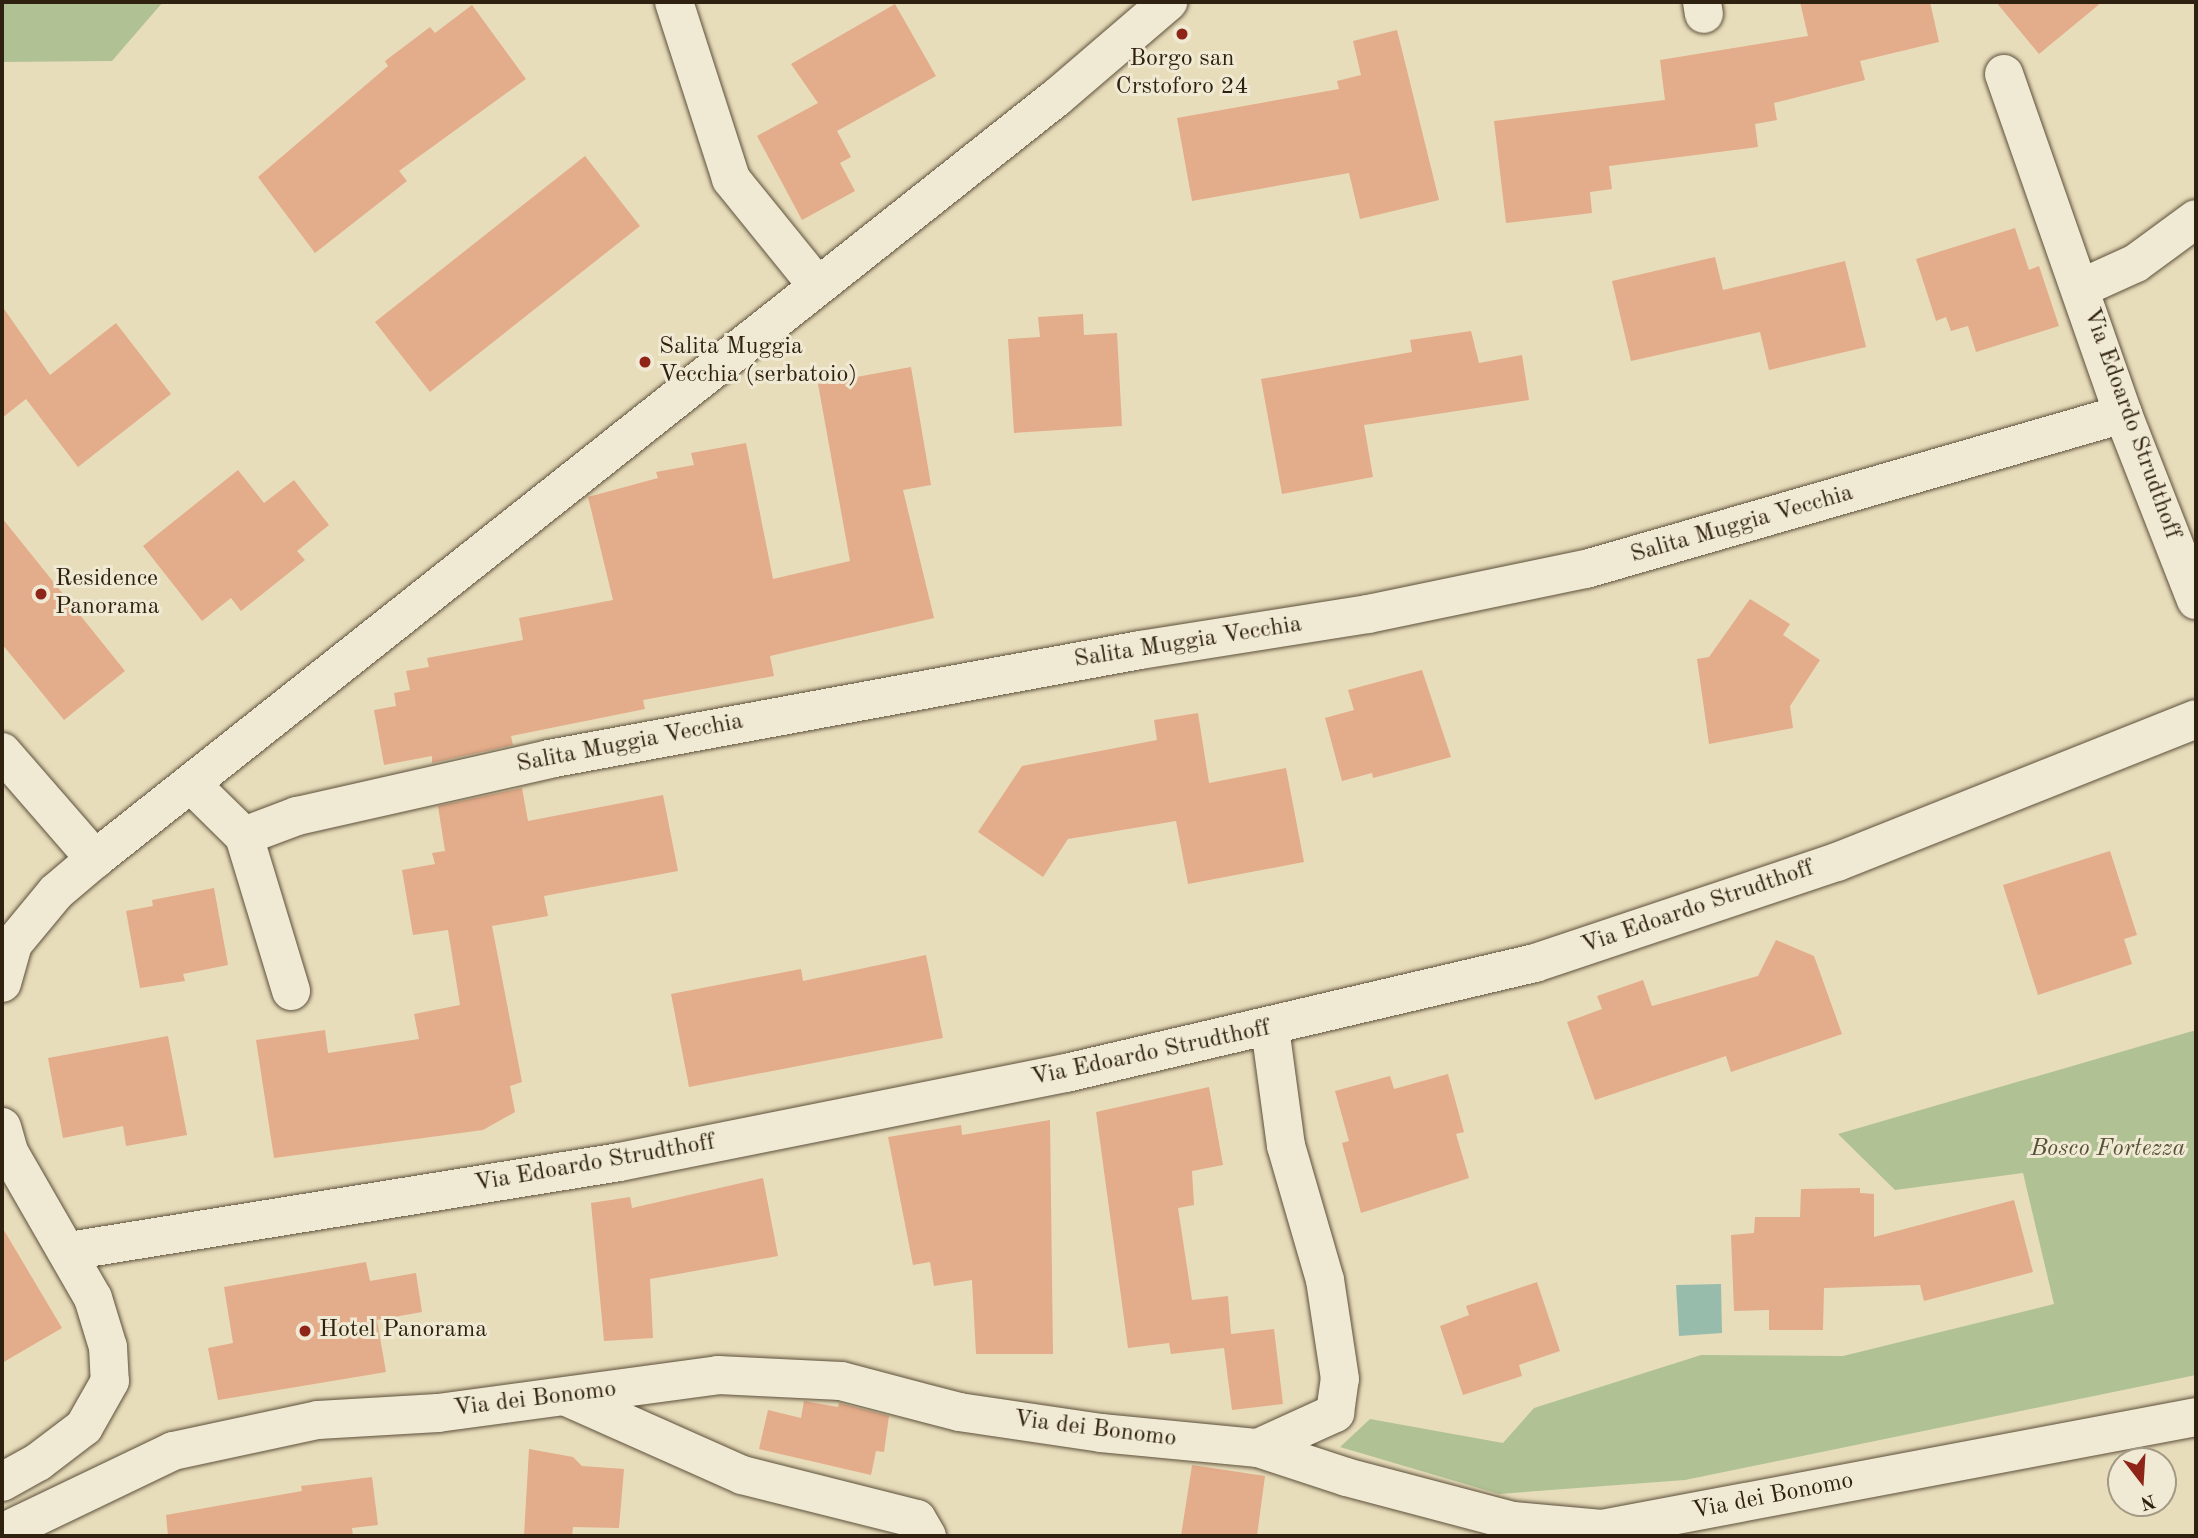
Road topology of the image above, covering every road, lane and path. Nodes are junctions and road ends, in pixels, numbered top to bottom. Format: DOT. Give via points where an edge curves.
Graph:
graph roads {
  1 [pos="674,2"];
  2 [pos="1168,2"];
  3 [pos="2004,74"];
  4 [pos="2196,219"];
  5 [pos="817,284"];
  6 [pos="2081,288"];
  7 [pos="2123,414"];
  8 [pos="2196,600"];
  9 [pos="2196,719"];
  10 [pos="2,752"];
  11 [pos="191,784"];
  12 [pos="244,836"];
  13 [pos="95,859"];
  14 [pos="2,983"];
  15 [pos="291,992"];
  16 [pos="1270,1028"];
  17 [pos="4,1146"];
  18 [pos="69,1251"];
  19 [pos="567,1397"];
  20 [pos="2196,1417"];
  21 [pos="1258,1448"];
  22 [pos="2,1482"];
  23 [pos="2,1533"];
  24 [pos="927,1536"];
  1 -- 5 [label="street" via="732,179"];
  2 -- 5 [label="street" via="1056,99"];
  3 -- 6 [label="street, Via Edoardo Strudthoff"];
  4 -- 6 [label="street, Via Edoardo Strudthoff" via="2136,262"];
  5 -- 11 [label="street"];
  6 -- 7 [label="street, Via Edoardo Strudthoff"];
  7 -- 8 [label="street, Via Edoardo Strudthoff"];
  7 -- 12 [label="street, Salita Muggia Vecchia" via="1586,569 1368,614 1140,650 550,759 297,816"];
  9 -- 16 [label="street, Via Edoardo Strudthoff" via="1837,862 1575,950"];
  10 -- 13 [label="street"];
  11 -- 12 [label="street"];
  11 -- 13 [label="street"];
  12 -- 15 [label="street"];
  13 -- 14 [label="street" via="56,892 13,944"];
  16 -- 18 [label="street, Via Edoardo Strudthoff" via="620,1162"];
  16 -- 21 [label="street" via="1286,1146 1325,1280 1340,1379 1335,1413"];
  17 -- 18 [label="street"];
  18 -- 22 [label="street" via="93,1298 108,1347 110,1381 84,1427"];
  19 -- 21 [label="street, Via dei Bonomo" via="718,1375 841,1381 959,1412 1101,1433"];
  19 -- 23 [label="street, Via dei Bonomo" via="438,1413 318,1420 173,1451"];
  19 -- 24 [label="street" via="742,1475 917,1519"];
  20 -- 21 [label="street, Via dei Bonomo" via="1602,1529 1513,1521 1346,1477"];
}
